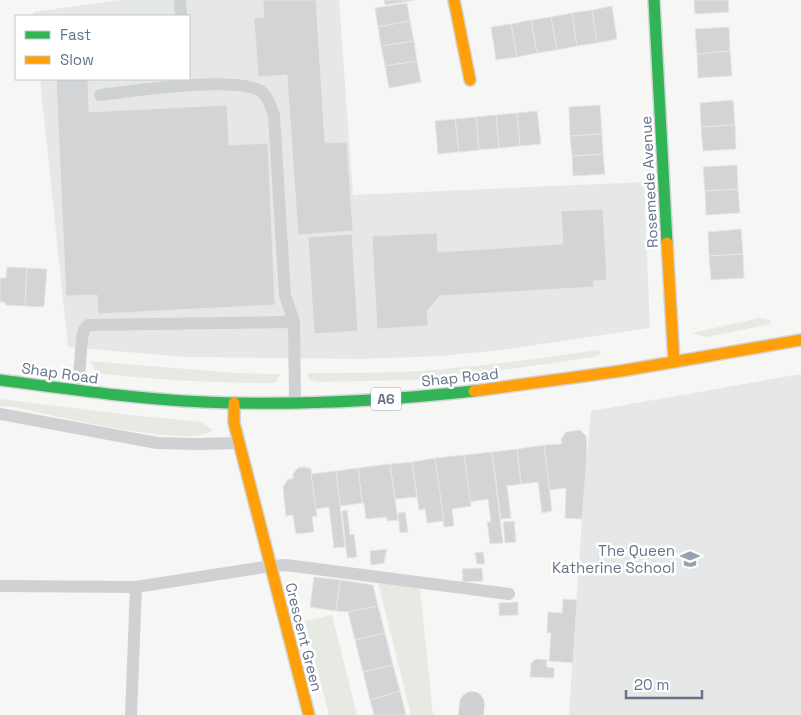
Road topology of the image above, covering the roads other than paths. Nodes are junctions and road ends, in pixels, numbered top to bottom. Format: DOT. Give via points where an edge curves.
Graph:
graph roads {
  1 [pos="180,0"];
  2 [pos="454,0"];
  3 [pos="654,0"];
  4 [pos="181,15"];
  5 [pos="470,80"];
  6 [pos="187,82"];
  7 [pos="100,95"];
  8 [pos="294,322"];
  9 [pos="801,340"];
  10 [pos="674,362"];
  11 [pos="0,380"];
  12 [pos="78,390"];
  13 [pos="295,402"];
  14 [pos="234,403"];
  15 [pos="0,414"];
  16 [pos="239,443"];
  17 [pos="271,566"];
  18 [pos="0,586"];
  19 [pos="136,587"];
  20 [pos="509,594"];
  21 [pos="131,715"];
  22 [pos="309,715"];
  1 -- 4 [label="lane"];
  2 -- 5 [label="main road"];
  3 -- 10 [label="main road, Rosemede Avenue"];
  6 -- 7 [label="lane"];
  6 -- 8 [label="lane" via="248,86 264,94 274,115 285,294"];
  8 -- 12 [label="lane" via="88,325 82,338"];
  8 -- 13 [label="lane"];
  9 -- 10 [label="main road, Shap Road / A6"];
  10 -- 13 [label="main road, Shap Road / A6" via="438,395"];
  11 -- 12 [label="main road, Shap Road / A6"];
  12 -- 14 [label="main road, Shap Road / A6" via="162,400"];
  13 -- 14 [label="main road, Shap Road / A6"];
  14 -- 16 [label="main road, Crescent Green"];
  15 -- 16 [label="lane" via="156,443"];
  16 -- 17 [label="main road, Crescent Green"];
  17 -- 19 [label="lane"];
  17 -- 20 [label="lane" via="286,565"];
  17 -- 22 [label="main road, Crescent Green"];
  18 -- 19 [label="lane"];
  19 -- 21 [label="lane"];
}
